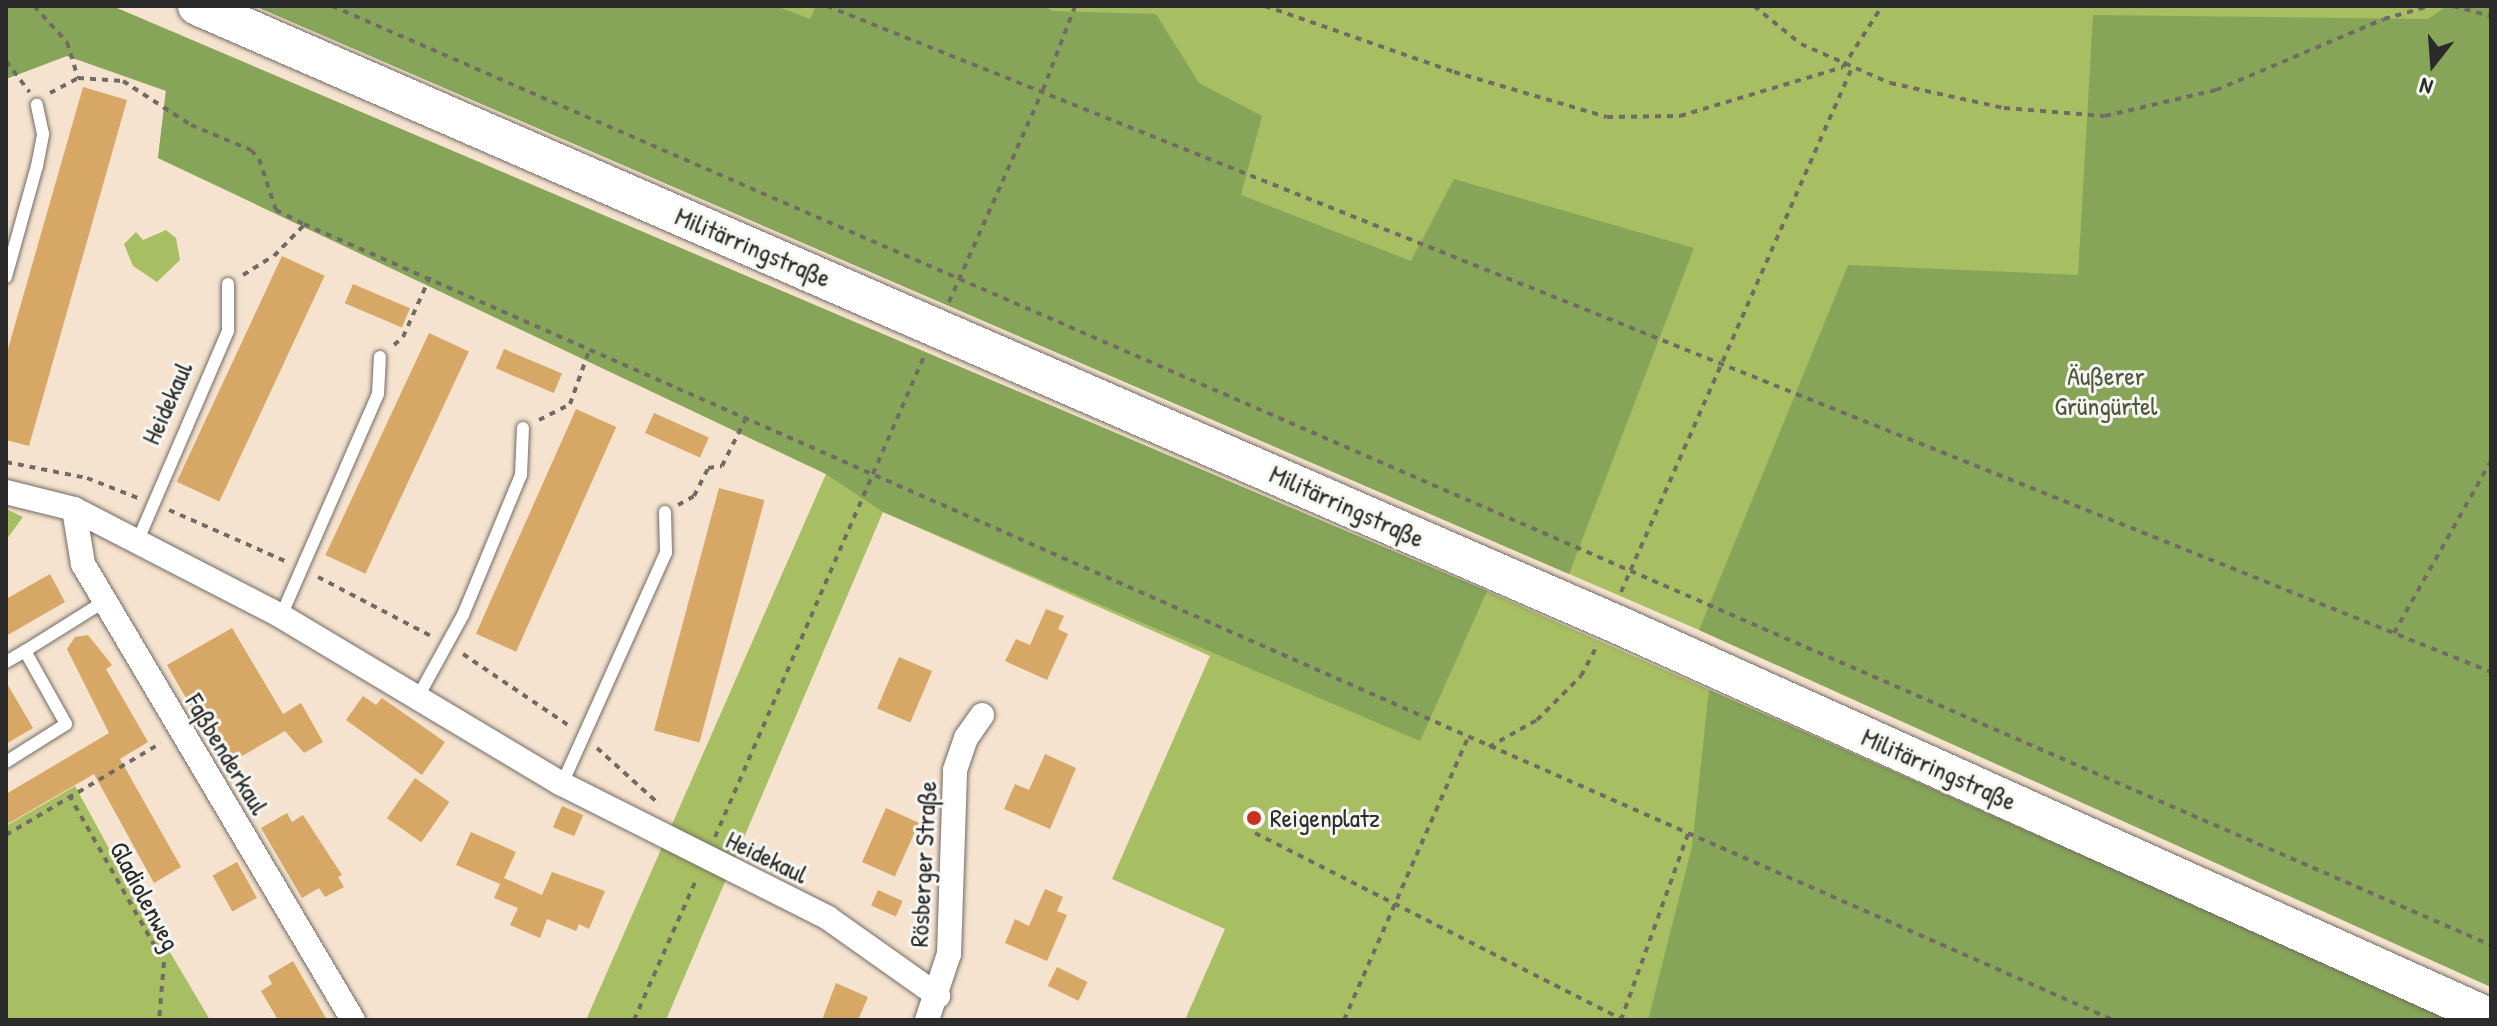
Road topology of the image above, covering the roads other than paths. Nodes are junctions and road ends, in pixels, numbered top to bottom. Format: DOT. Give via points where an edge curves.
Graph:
graph roads {
  1 [pos="197,6"];
  2 [pos="37,105"];
  3 [pos="6,277"];
  4 [pos="228,284"];
  5 [pos="380,357"];
  6 [pos="523,428"];
  7 [pos="6,492"];
  8 [pos="74,509"];
  9 [pos="665,512"];
  10 [pos="138,540"];
  11 [pos="105,601"];
  12 [pos="281,616"];
  13 [pos="25,651"];
  14 [pos="6,662"];
  15 [pos="419,695"];
  16 [pos="982,715"];
  17 [pos="6,762"];
  18 [pos="562,784"];
  19 [pos="938,996"];
  20 [pos="2491,1018"];
  21 [pos="353,1020"];
  22 [pos="927,1020"];
  1 -- 20 [label="main road, Militärringstraße" via="1609,621"];
  2 -- 3 [label="lane" via="43,134"];
  4 -- 10 [label="lane, Heidekaul" via="228,331"];
  5 -- 12 [label="lane" via="378,394"];
  6 -- 15 [label="lane" via="521,475"];
  7 -- 8 [label="street, Heidekaul"];
  8 -- 10 [label="street, Heidekaul"];
  8 -- 11 [label="street, Faßbenderkaul" via="83,564"];
  9 -- 18 [label="lane" via="666,553"];
  10 -- 12 [label="street, Heidekaul"];
  11 -- 13 [label="lane"];
  11 -- 21 [label="street, Faßbenderkaul"];
  12 -- 15 [label="street, Heidekaul"];
  13 -- 14 [label="lane"];
  13 -- 17 [label="lane" via="66,724"];
  15 -- 18 [label="street, Heidekaul"];
  16 -- 19 [label="street, Rösberger Straße" via="966,738 955,770 949,954"];
  18 -- 19 [label="street, Heidekaul" via="703,847 828,918"];
  19 -- 22 [label="street, Rösberger Straße"];
}
